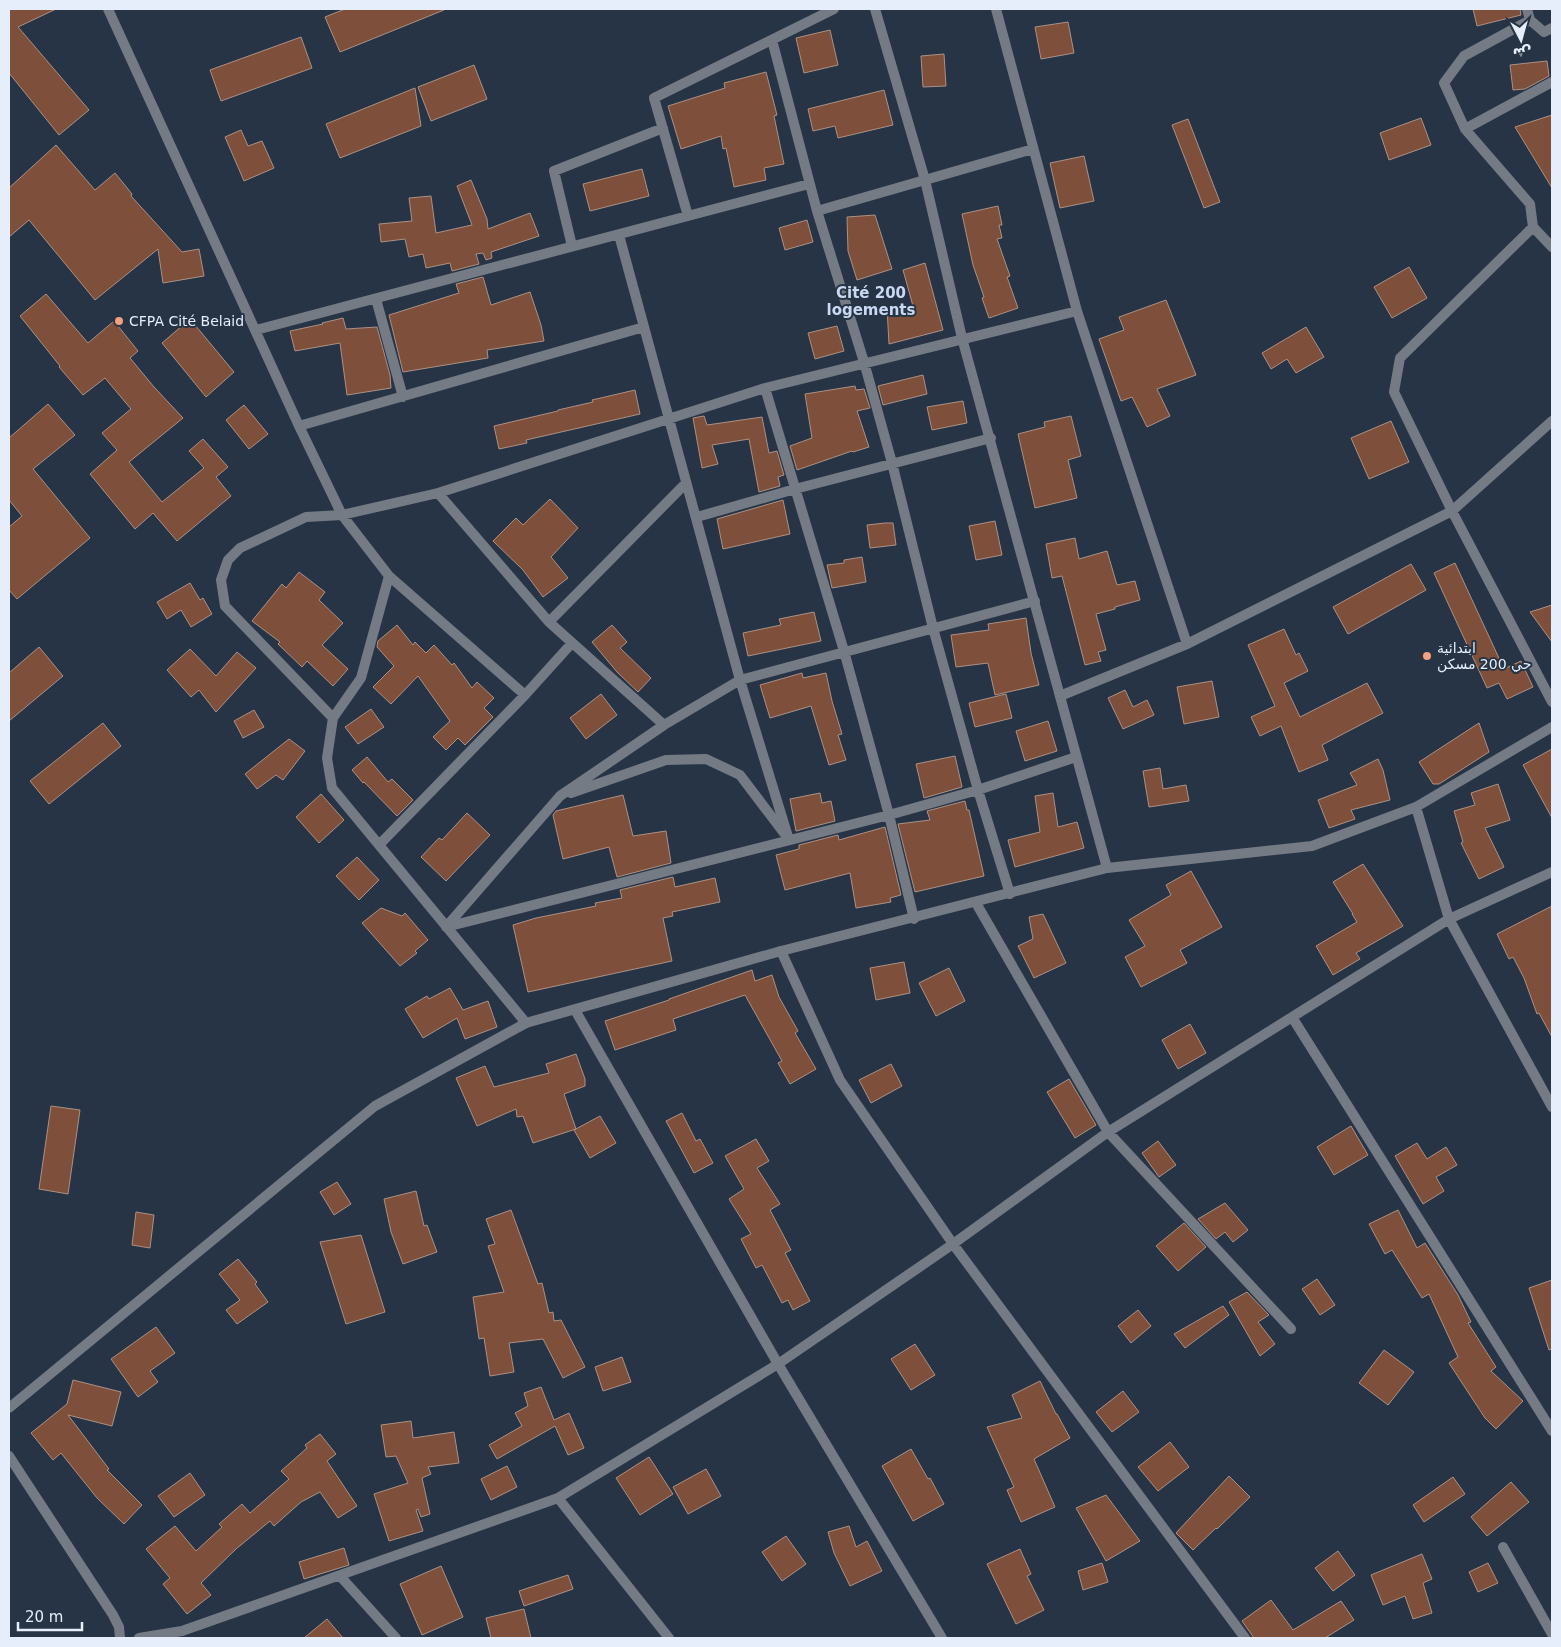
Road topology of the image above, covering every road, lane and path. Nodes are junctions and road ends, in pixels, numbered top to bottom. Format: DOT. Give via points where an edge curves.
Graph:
graph roads {
  1 [pos="108,9"];
  2 [pos="834,9"];
  3 [pos="875,9"];
  4 [pos="996,9"];
  5 [pos="1527,9"];
  6 [pos="1530,20"];
  7 [pos="1552,28"];
  8 [pos="772,40"];
  9 [pos="1552,82"];
  10 [pos="663,128"];
  11 [pos="1465,129"];
  12 [pos="1033,149"];
  13 [pos="925,180"];
  14 [pos="809,184"];
  15 [pos="817,211"];
  16 [pos="688,216"];
  17 [pos="1533,227"];
  18 [pos="619,234"];
  19 [pos="572,246"];
  20 [pos="1552,247"];
  21 [pos="376,299"];
  22 [pos="1077,311"];
  23 [pos="644,327"];
  24 [pos="256,330"];
  25 [pos="962,338"];
  26 [pos="864,362"];
  27 [pos="765,388"];
  28 [pos="403,397"];
  29 [pos="669,419"];
  30 [pos="1552,421"];
  31 [pos="299,426"];
  32 [pos="991,438"];
  33 [pos="892,463"];
  34 [pos="686,483"];
  35 [pos="796,489"];
  36 [pos="438,493"];
  37 [pos="1452,511"];
  38 [pos="342,515"];
  39 [pos="697,517"];
  40 [pos="389,576"];
  41 [pos="1035,601"];
  42 [pos="549,622"];
  43 [pos="933,628"];
  44 [pos="572,643"];
  45 [pos="1187,644"];
  46 [pos="844,651"];
  47 [pos="740,680"];
  48 [pos="524,695"];
  49 [pos="1060,696"];
  50 [pos="1552,702"];
  51 [pos="333,718"];
  52 [pos="664,725"];
  53 [pos="1552,727"];
  54 [pos="1076,757"];
  55 [pos="978,790"];
  56 [pos="560,796"];
  57 [pos="1416,807"];
  58 [pos="889,815"];
  59 [pos="789,840"];
  60 [pos="380,844"];
  61 [pos="1107,868"];
  62 [pos="1552,872"];
  63 [pos="1010,894"];
  64 [pos="976,903"];
  65 [pos="914,919"];
  66 [pos="1449,919"];
  67 [pos="446,927"];
  68 [pos="781,951"];
  69 [pos="575,1010"];
  70 [pos="1292,1017"];
  71 [pos="526,1023"];
  72 [pos="1552,1107"];
  73 [pos="1108,1132"];
  74 [pos="953,1244"];
  75 [pos="1291,1329"];
  76 [pos="778,1364"];
  77 [pos="9,1408"];
  78 [pos="1552,1431"];
  79 [pos="9,1456"];
  80 [pos="558,1498"];
  81 [pos="1503,1547"];
  82 [pos="340,1576"];
  83 [pos="1552,1634"];
  84 [pos="120,1638"];
  85 [pos="139,1638"];
  86 [pos="396,1638"];
  87 [pos="670,1638"];
  88 [pos="942,1638"];
  89 [pos="1245,1638"];
  1 -- 24 [label="street"];
  2 -- 8 [label="street"];
  3 -- 13 [label="street"];
  4 -- 12 [label="street"];
  5 -- 6 [label="street"];
  6 -- 7 [label="street" via="1544,32"];
  6 -- 11 [label="street" via="1464,56 1444,83"];
  8 -- 10 [label="street" via="654,98"];
  8 -- 14 [label="street"];
  9 -- 11 [label="street"];
  10 -- 16 [label="street"];
  10 -- 19 [label="street" via="554,171"];
  11 -- 17 [label="street" via="1530,204"];
  12 -- 13 [label="street"];
  12 -- 22 [label="street"];
  13 -- 15 [label="street"];
  13 -- 25 [label="street"];
  14 -- 15 [label="street"];
  14 -- 16 [label="street"];
  15 -- 26 [label="street"];
  16 -- 18 [label="street"];
  17 -- 20 [label="street"];
  17 -- 37 [label="street" via="1400,358 1394,392"];
  18 -- 19 [label="street"];
  18 -- 23 [label="street"];
  19 -- 21 [label="street"];
  21 -- 24 [label="street"];
  21 -- 28 [label="street"];
  22 -- 25 [label="street"];
  22 -- 45 [label="street"];
  23 -- 28 [label="street"];
  23 -- 29 [label="street"];
  24 -- 31 [label="street"];
  25 -- 26 [label="street"];
  25 -- 32 [label="street"];
  26 -- 27 [label="street"];
  26 -- 33 [label="street"];
  27 -- 29 [label="street"];
  27 -- 35 [label="street"];
  28 -- 31 [label="street"];
  29 -- 34 [label="street"];
  29 -- 36 [label="street"];
  30 -- 37 [label="street"];
  31 -- 38 [label="street"];
  32 -- 33 [label="street"];
  32 -- 41 [label="street"];
  33 -- 35 [label="street"];
  33 -- 43 [label="street"];
  34 -- 39 [label="street"];
  34 -- 42 [label="street"];
  35 -- 39 [label="street"];
  35 -- 46 [label="street"];
  36 -- 38 [label="street"];
  36 -- 42 [label="street"];
  37 -- 45 [label="street"];
  37 -- 50 [label="street"];
  38 -- 40 [label="street"];
  38 -- 51 [label="street" via="306,517 240,548 228,560 220,580 225,606"];
  39 -- 47 [label="street"];
  40 -- 48 [label="street"];
  40 -- 51 [label="street" via="361,678"];
  41 -- 43 [label="street"];
  41 -- 49 [label="street"];
  42 -- 44 [label="street"];
  43 -- 46 [label="street"];
  43 -- 55 [label="street"];
  44 -- 48 [label="street"];
  44 -- 52 [label="street"];
  45 -- 49 [label="street"];
  46 -- 47 [label="street"];
  46 -- 58 [label="street"];
  47 -- 52 [label="street"];
  47 -- 59 [label="street"];
  48 -- 60 [label="street"];
  49 -- 54 [label="street"];
  51 -- 60 [label="street" via="327,758 332,788"];
  52 -- 56 [label="street"];
  53 -- 57 [label="street"];
  54 -- 55 [label="street"];
  54 -- 61 [label="street"];
  55 -- 58 [label="street"];
  55 -- 63 [label="street"];
  56 -- 59 [label="street" via="666,760 706,760 740,775"];
  56 -- 67 [label="street"];
  57 -- 61 [label="street" via="1312,846"];
  57 -- 66 [label="street"];
  58 -- 59 [label="street"];
  58 -- 65 [label="street"];
  59 -- 67 [label="street"];
  60 -- 67 [label="street"];
  61 -- 63 [label="street"];
  62 -- 66 [label="street"];
  63 -- 64 [label="street"];
  64 -- 65 [label="street"];
  64 -- 73 [label="street"];
  65 -- 68 [label="street"];
  66 -- 70 [label="street"];
  66 -- 72 [label="street"];
  67 -- 71 [label="street"];
  68 -- 69 [label="street"];
  68 -- 74 [label="street" via="840,1080"];
  69 -- 71 [label="street"];
  69 -- 76 [label="street"];
  70 -- 73 [label="street"];
  70 -- 78 [label="street"];
  71 -- 77 [label="street" via="376,1106"];
  73 -- 74 [label="street"];
  73 -- 75 [label="street"];
  74 -- 76 [label="street"];
  74 -- 89 [label="street"];
  76 -- 80 [label="street"];
  76 -- 88 [label="street"];
  79 -- 84 [label="street" via="113,1615"];
  80 -- 82 [label="street"];
  80 -- 87 [label="street"];
  81 -- 83 [label="street"];
  82 -- 85 [label="street" via="182,1630"];
  82 -- 86 [label="street"];
}
